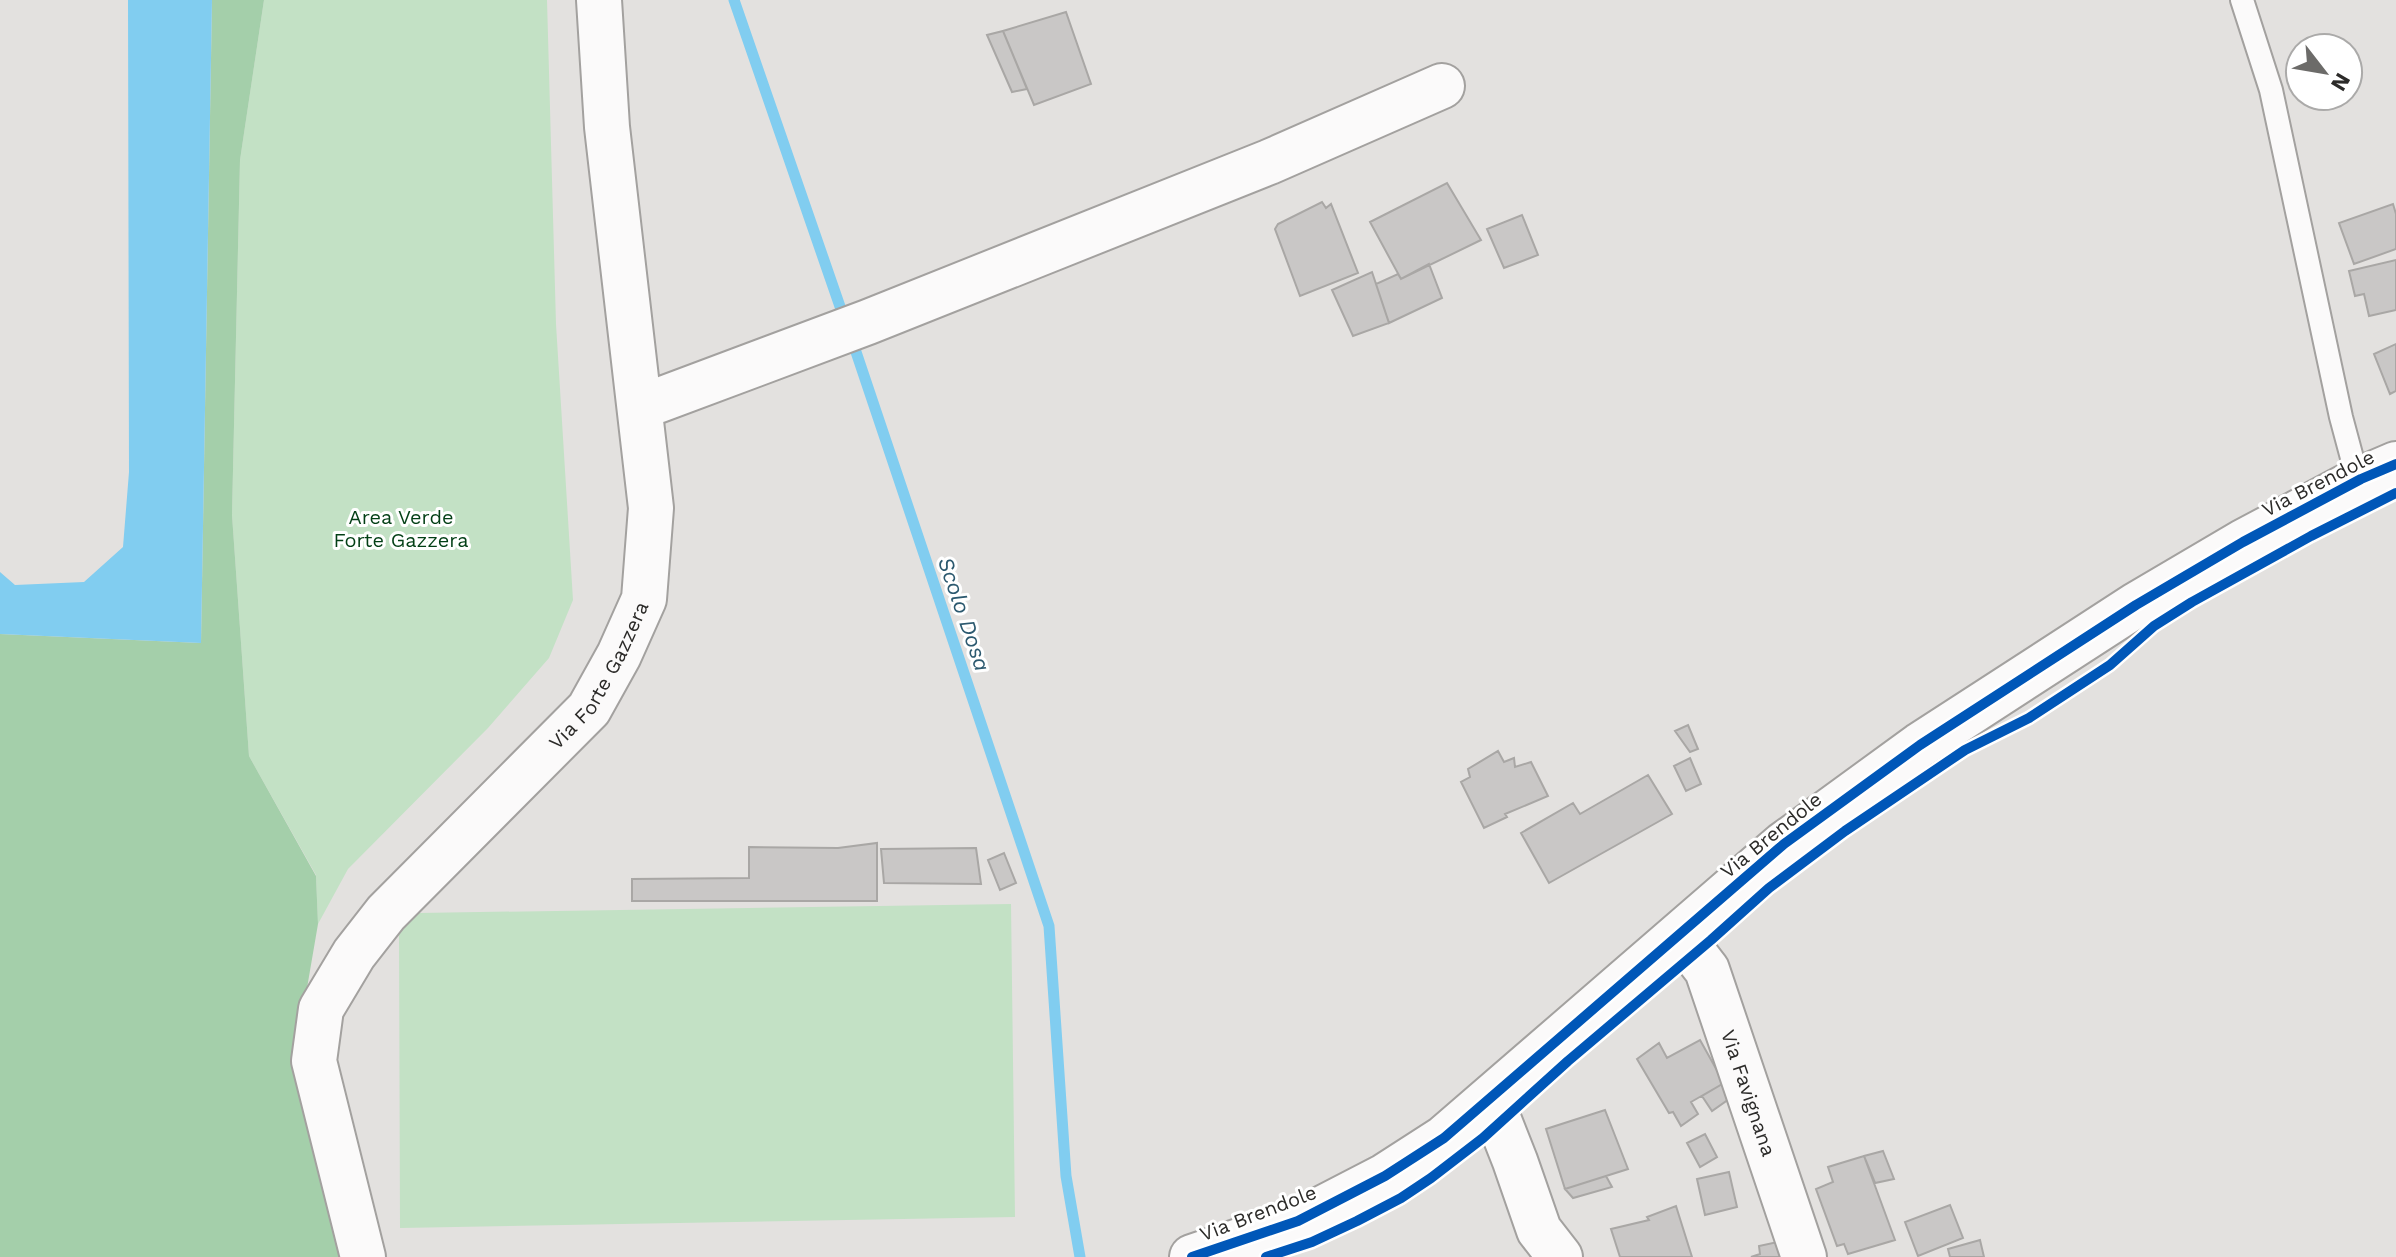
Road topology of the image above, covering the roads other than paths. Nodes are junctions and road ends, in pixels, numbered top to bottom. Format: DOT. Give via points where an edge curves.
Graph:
graph roads {
  1 [pos="599,0"];
  2 [pos="2242,0"];
  3 [pos="1442,86"];
  4 [pos="641,404"];
  5 [pos="2378,471"];
  6 [pos="1680,935"];
  7 [pos="1488,1101"];
  8 [pos="363,1257"];
  9 [pos="1192,1257"];
  10 [pos="1560,1257"];
  11 [pos="1804,1257"];
  1 -- 4 [label="street, Via Forte Gazzera" via="607,127"];
  2 -- 5 [label="lane" via="2271,90 2352,458"];
  3 -- 4 [label="street" via="1269,162 851,328"];
  4 -- 8 [label="street, Via Forte Gazzera" via="651,508 644,599 619,655 589,709 386,913 321,1009 314,1061"];
  5 -- 6 [label="street, Via Brendole" via="2136,605 1920,745 1784,844"];
  6 -- 7 [label="street, Via Brendole"];
  6 -- 11 [label="street, Via Favignana" via="1707,970"];
  7 -- 9 [label="street, Via Brendole" via="1444,1138 1385,1176 1298,1221"];
  7 -- 10 [label="street" via="1539,1230"];
}
